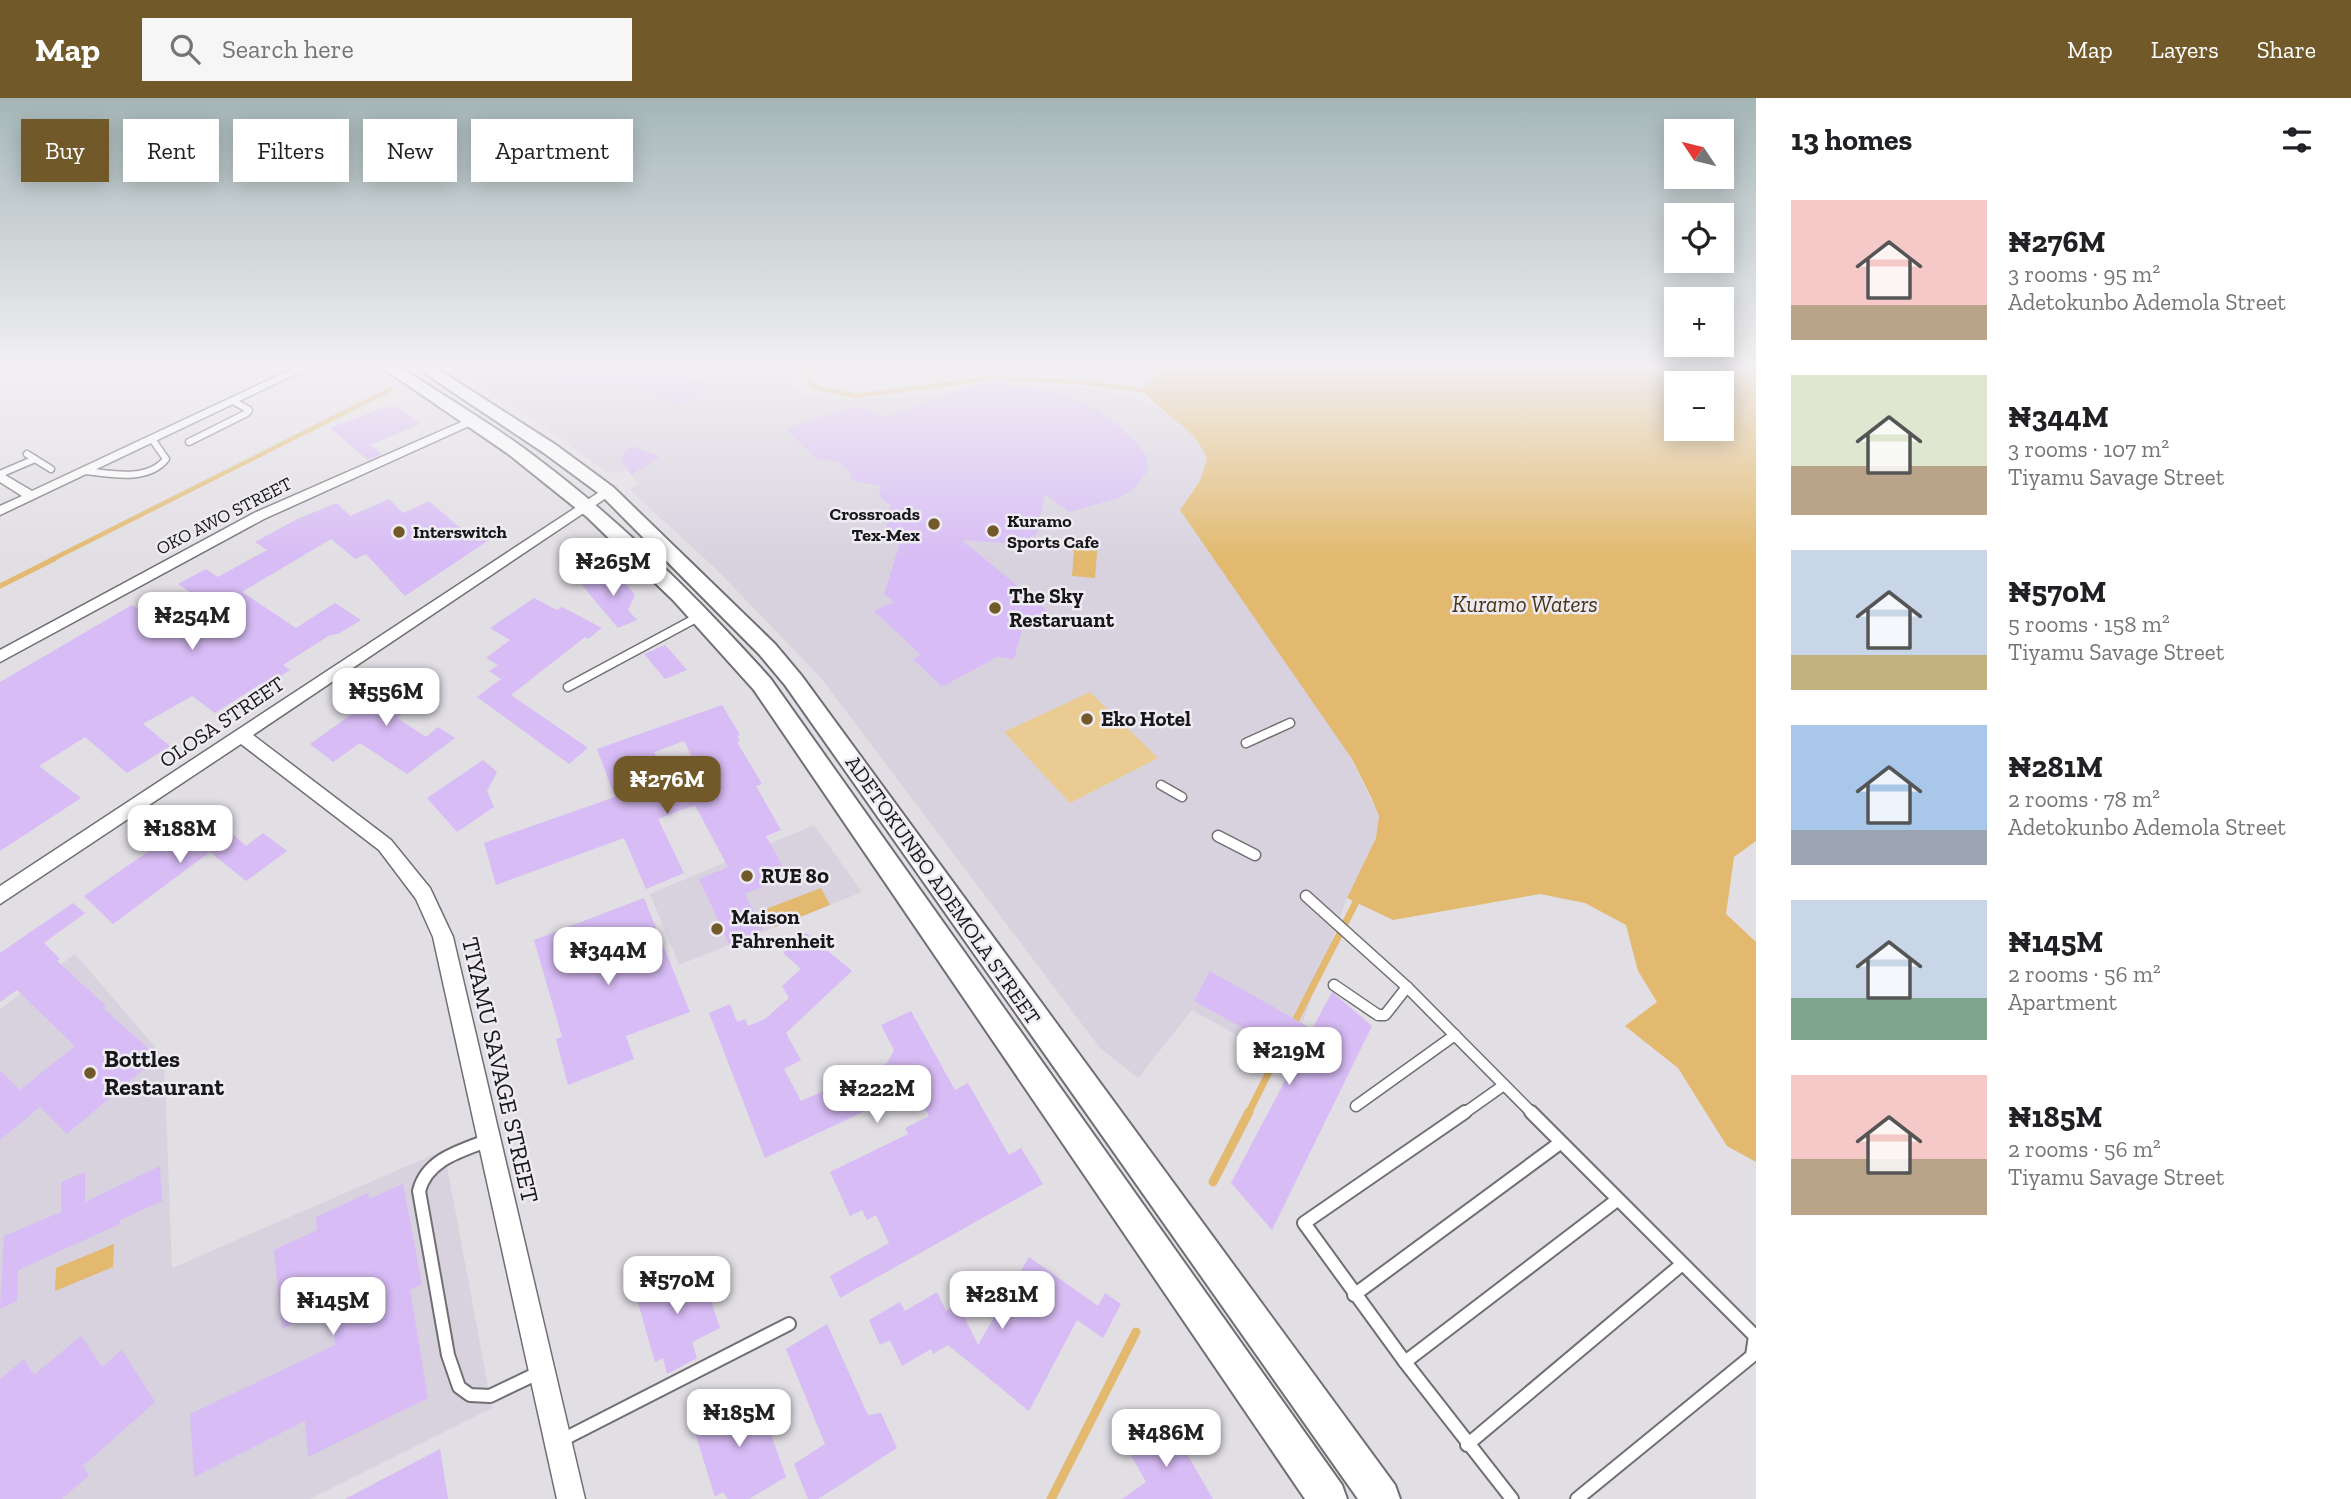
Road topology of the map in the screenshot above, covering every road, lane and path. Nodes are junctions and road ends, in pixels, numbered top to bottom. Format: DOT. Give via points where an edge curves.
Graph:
graph roads {
  1 [pos="173,429"];
  2 [pos="214,429"];
  3 [pos="455,429"];
  4 [pos="483,429"];
  5 [pos="520,429"];
  6 [pos="152,439"];
  7 [pos="189,442"];
  8 [pos="27,454"];
  9 [pos="35,458"];
  10 [pos="51,469"];
  11 [pos="86,471"];
  12 [pos="0,475"];
  13 [pos="32,496"];
  14 [pos="596,498"];
  15 [pos="0,511"];
  16 [pos="702,615"];
  17 [pos="0,657"];
  18 [pos="568,687"];
  19 [pos="1290,723"];
  20 [pos="241,735"];
  21 [pos="1246,743"];
  22 [pos="1161,785"];
  23 [pos="1182,797"];
  24 [pos="1217,836"];
  25 [pos="1255,855"];
  26 [pos="0,895"];
  27 [pos="1306,896"];
  28 [pos="1334,985"];
  29 [pos="1407,986"];
  30 [pos="1455,1035"];
  31 [pos="1504,1085"];
  32 [pos="1356,1107"];
  33 [pos="490,1140"];
  34 [pos="1560,1143"];
  35 [pos="1617,1200"];
  36 [pos="1681,1265"];
  37 [pos="1354,1295"];
  38 [pos="789,1324"];
  39 [pos="1405,1362"];
  40 [pos="542,1371"];
  41 [pos="558,1442"];
  42 [pos="1467,1445"];
  43 [pos="571,1499"];
  44 [pos="1328,1499"];
  45 [pos="1381,1499"];
  46 [pos="1512,1499"];
  47 [pos="1577,1499"];
  1 -- 6 [label="street"];
  2 -- 7 [label="lane"];
  3 -- 17 [label="street, OKO AWO STREET" via="259,516"];
  4 -- 14 [label="main road, ADETOKUNBO ADEMOLA STREET"];
  5 -- 14 [label="main road, ADETOKUNBO ADEMOLA STREET" via="550,449"];
  6 -- 11 [label="street"];
  6 -- 11 [label="lane" via="166,460 162,464 131,476"];
  8 -- 9 [label="lane"];
  9 -- 10 [label="lane"];
  9 -- 12 [label="lane"];
  11 -- 13 [label="street"];
  12 -- 13 [label="street"];
  13 -- 15 [label="street"];
  14 -- 16 [label="main road, ADETOKUNBO ADEMOLA STREET"];
  14 -- 20 [label="street, OLOSA STREET"];
  14 -- 45 [label="main road, ADETOKUNBO ADEMOLA STREET" via="749,630 793,680"];
  16 -- 18 [label="lane"];
  16 -- 44 [label="main road, ADETOKUNBO ADEMOLA STREET" via="762,684"];
  19 -- 21 [label="lane"];
  20 -- 26 [label="street, OLOSA STREET"];
  20 -- 33 [label="street, TIYAMU SAVAGE STREET" via="385,845 423,894 443,937"];
  22 -- 23 [label="lane"];
  24 -- 25 [label="lane"];
  27 -- 29 [label="lane"];
  28 -- 29 [label="lane" via="1378,1015 1385,1015"];
  29 -- 30 [label="lane"];
  30 -- 31 [label="lane"];
  30 -- 32 [label="lane"];
  31 -- 34 [label="lane"];
  31 -- 37 [label="lane" via="1304,1223"];
  33 -- 40 [label="street, TIYAMU SAVAGE STREET"];
  33 -- 40 [label="lane" via="428,1169 420,1178 448,1355 459,1387 470,1395 490,1395"];
  34 -- 35 [label="lane"];
  34 -- 37 [label="lane"];
  35 -- 36 [label="lane"];
  35 -- 39 [label="lane"];
  36 -- 42 [label="lane"];
  36 -- 47 [label="lane" via="1755,1336 1752,1356"];
  37 -- 39 [label="lane"];
  38 -- 41 [label="lane"];
  39 -- 42 [label="lane"];
  40 -- 41 [label="street, TIYAMU SAVAGE STREET"];
  41 -- 43 [label="street, TIYAMU SAVAGE STREET"];
  42 -- 46 [label="lane"];
}
